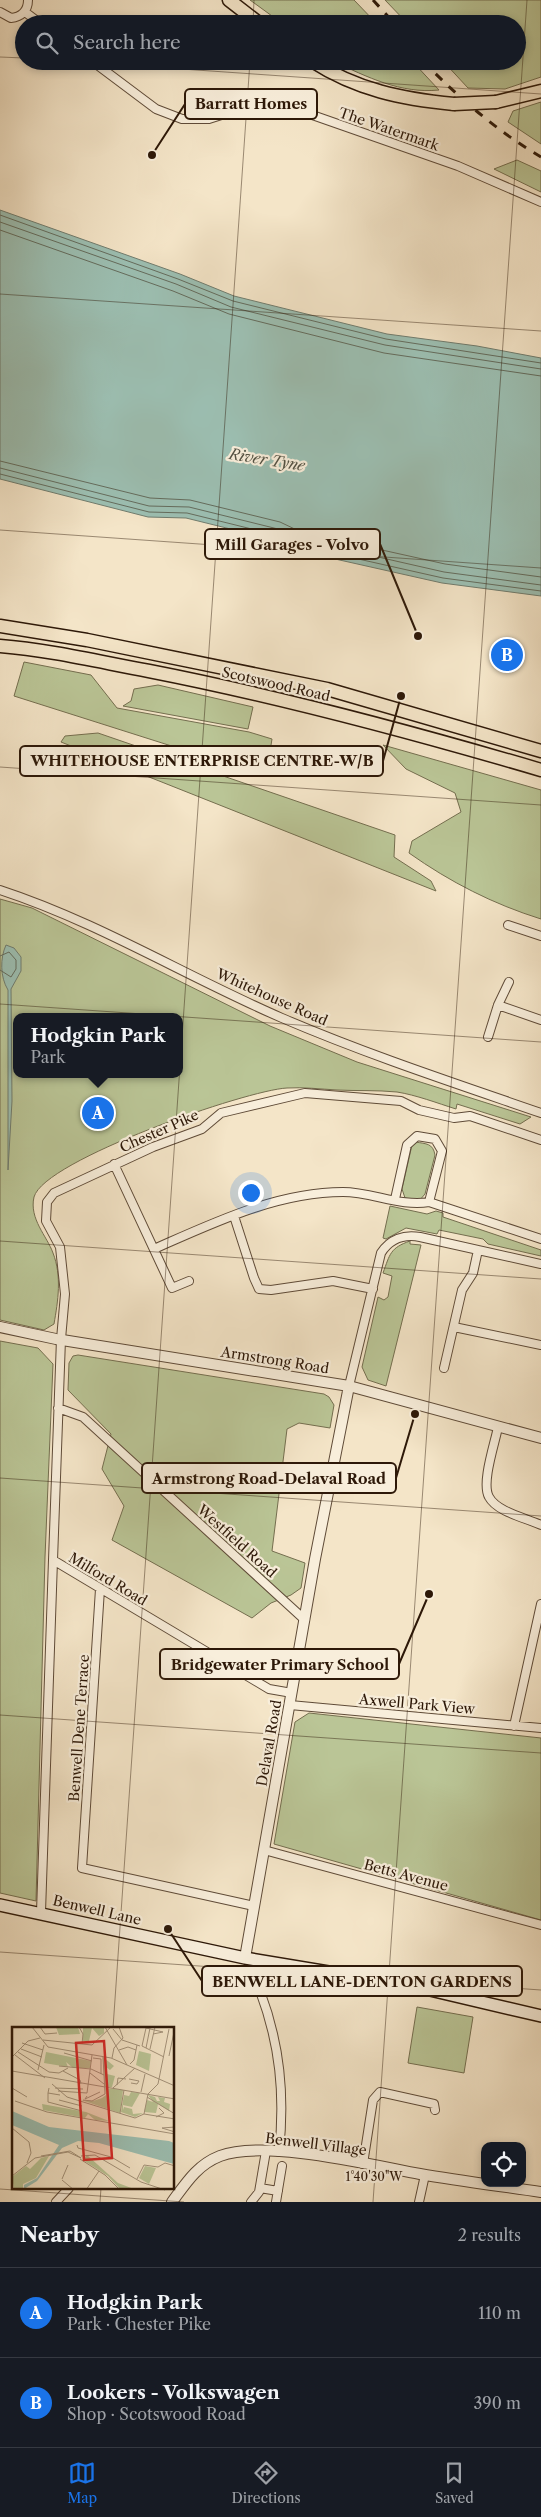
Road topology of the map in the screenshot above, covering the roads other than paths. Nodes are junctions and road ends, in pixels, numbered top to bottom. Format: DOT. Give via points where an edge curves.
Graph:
graph roads {
  1 [pos="28,0"];
  2 [pos="229,0"];
  3 [pos="0,12"];
  4 [pos="25,12"];
  5 [pos="18,15"];
  6 [pos="29,15"];
  7 [pos="248,15"];
  8 [pos="15,16"];
  9 [pos="104,70"];
  10 [pos="327,70"];
  11 [pos="538,91"];
  12 [pos="541,202"];
  13 [pos="0,626"];
  14 [pos="0,646"];
  15 [pos="541,751"];
  16 [pos="541,770"];
  17 [pos="0,890"];
  18 [pos="508,925"];
  19 [pos="541,936"];
  20 [pos="509,982"];
  21 [pos="498,1006"];
  22 [pos="541,1020"];
  23 [pos="488,1037"];
  24 [pos="541,1113"];
  25 [pos="541,1140"];
  26 [pos="114,1164"];
  27 [pos="395,1199"];
  28 [pos="429,1202"];
  29 [pos="234,1216"];
  30 [pos="541,1239"];
  31 [pos="154,1249"];
  32 [pos="478,1250"];
  33 [pos="541,1264"];
  34 [pos="189,1280"];
  35 [pos="373,1289"];
  36 [pos="454,1326"];
  37 [pos="0,1327"];
  38 [pos="61,1339"];
  39 [pos="541,1345"];
  40 [pos="444,1368"];
  41 [pos="348,1386"];
  42 [pos="58,1408"];
  43 [pos="498,1427"];
  44 [pos="541,1438"];
  45 [pos="541,1525"];
  46 [pos="53,1560"];
  47 [pos="100,1589"];
  48 [pos="541,1604"];
  49 [pos="305,1620"];
  50 [pos="292,1693"];
  51 [pos="290,1705"];
  52 [pos="514,1726"];
  53 [pos="541,1728"];
  54 [pos="264,1850"];
  55 [pos="0,1905"];
  56 [pos="254,1906"];
  57 [pos="41,1912"];
  58 [pos="541,1925"];
  59 [pos="245,1958"];
  60 [pos="260,1991"];
  61 [pos="541,2016"];
  62 [pos="435,2110"];
  63 [pos="266,2151"];
  64 [pos="279,2152"];
  65 [pos="363,2164"];
  66 [pos="282,2166"];
  67 [pos="425,2175"];
  68 [pos="260,2188"];
  69 [pos="67,2190"];
  70 [pos="278,2191"];
  71 [pos="541,2192"];
  72 [pos="56,2202"];
  73 [pos="172,2202"];
  74 [pos="251,2202"];
  75 [pos="276,2202"];
  76 [pos="419,2202"];
  1 -- 4 [label="street"];
  2 -- 7 [label="main road"];
  3 -- 8 [label="street" via="11,18"];
  4 -- 5 [label="street"];
  4 -- 6 [label="street"];
  9 -- 12 [label="street, The Watermark" via="156,109 182,119 209,119 266,106 298,110 458,166"];
  10 -- 11 [label="main road, bridge" via="368,89 404,98 454,104 496,102"];
  13 -- 15 [label="main road, Scotswood Road" via="87,640 326,689"];
  14 -- 16 [label="main road, Scotswood Road" via="94,660 277,698"];
  17 -- 24 [label="street, Whitehouse Road" via="79,920 282,1018 420,1072"];
  18 -- 19 [label="street"];
  20 -- 21 [label="street"];
  21 -- 22 [label="street"];
  21 -- 23 [label="street"];
  25 -- 26 [label="street, Chester Pike" via="470,1116 454,1118 419,1110 401,1101 305,1093 221,1113 202,1129"];
  26 -- 31 [label="street"];
  26 -- 38 [label="street, Chester Pike" via="54,1193 47,1202 46,1221 60,1247 65,1294"];
  27 -- 28 [label="street" via="419,1204"];
  27 -- 28 [label="street" via="407,1145 417,1136 435,1139 442,1151"];
  27 -- 29 [label="street" via="344,1192 311,1195 274,1202"];
  28 -- 30 [label="street"];
  29 -- 31 [label="street"];
  29 -- 35 [label="street" via="259,1289 333,1281"];
  31 -- 34 [label="street" via="172,1288"];
  32 -- 33 [label="street"];
  32 -- 35 [label="street" via="420,1236 403,1236 381,1253"];
  32 -- 36 [label="street" via="473,1273 462,1290"];
  35 -- 41 [label="street"];
  36 -- 39 [label="street"];
  36 -- 40 [label="street"];
  37 -- 38 [label="street, Armstrong Road"];
  38 -- 41 [label="street, Armstrong Road"];
  38 -- 42 [label="street, Milford Road"];
  41 -- 43 [label="street, Armstrong Road"];
  41 -- 49 [label="street, Delaval Road"];
  42 -- 46 [label="street, Milford Road"];
  42 -- 49 [label="street, Westfield Road" via="83,1417"];
  43 -- 44 [label="street, Armstrong Road"];
  43 -- 45 [label="street" via="486,1486 489,1498 500,1507"];
  46 -- 47 [label="street, Milford Road"];
  46 -- 57 [label="street"];
  47 -- 50 [label="street, Milford Road" via="269,1689"];
  47 -- 56 [label="street, Benwell Dene Terrace" via="82,1868"];
  48 -- 52 [label="street"];
  49 -- 50 [label="street, Delaval Road"];
  50 -- 51 [label="street, Delaval Road"];
  51 -- 52 [label="street, Axwell Park View"];
  51 -- 54 [label="street, Delaval Road"];
  52 -- 53 [label="street, Axwell Park View"];
  54 -- 56 [label="street, Delaval Road"];
  54 -- 58 [label="street, Betts Avenue"];
  55 -- 57 [label="main road, Benwell Lane"];
  56 -- 59 [label="street, Delaval Road"];
  57 -- 59 [label="main road, Benwell Lane"];
  59 -- 61 [label="main road, Benwell Lane" via="413,1986"];
  60 -- 64 [label="street" via="278,2050 282,2095"];
  62 -- 65 [label="street" via="434,2104 380,2092 373,2100"];
  63 -- 64 [label="street, Benwell Village"];
  63 -- 68 [label="street"];
  63 -- 73 [label="street, Benwell Village" via="234,2152 206,2162 193,2172"];
  64 -- 65 [label="street, Benwell Village"];
  65 -- 67 [label="street, Benwell Village"];
  66 -- 70 [label="street"];
  67 -- 71 [label="street, Benwell Village"];
  67 -- 76 [label="street"];
  68 -- 70 [label="street"];
  68 -- 74 [label="street"];
  69 -- 72 [label="street"];
  70 -- 75 [label="street"];
}
